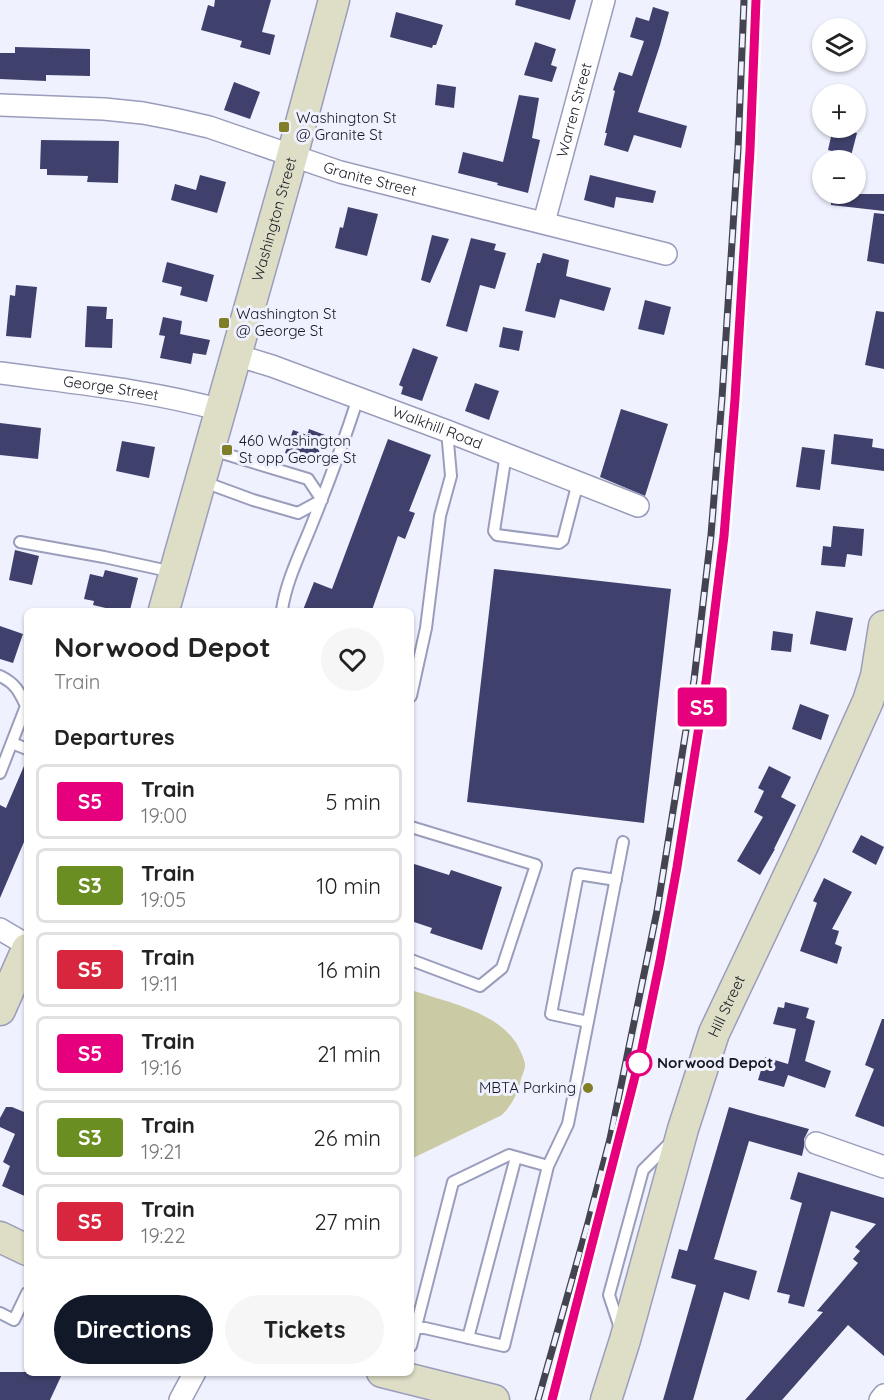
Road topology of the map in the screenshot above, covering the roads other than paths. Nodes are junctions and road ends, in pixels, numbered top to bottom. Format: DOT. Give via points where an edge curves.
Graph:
graph roads {
  1 [pos="334,0"];
  2 [pos="604,0"];
  3 [pos="0,105"];
  4 [pos="292,156"];
  5 [pos="544,222"];
  6 [pos="666,254"];
  7 [pos="236,355"];
  8 [pos="0,374"];
  9 [pos="358,398"];
  10 [pos="220,410"];
  11 [pos="447,431"];
  12 [pos="210,449"];
  13 [pos="506,453"];
  14 [pos="200,481"];
  15 [pos="578,482"];
  16 [pos="322,500"];
  17 [pos="638,506"];
  18 [pos="20,542"];
  19 [pos="175,572"];
  20 [pos="165,608"];
  21 [pos="282,608"];
  22 [pos="884,626"];
  23 [pos="0,676"];
  24 [pos="414,682"];
  25 [pos="24,702"];
  26 [pos="24,711"];
  27 [pos="12,743"];
  28 [pos="24,748"];
  29 [pos="0,773"];
  30 [pos="414,828"];
  31 [pos="623,842"];
  32 [pos="616,880"];
  33 [pos="0,929"];
  34 [pos="24,945"];
  35 [pos="24,957"];
  36 [pos="414,961"];
  37 [pos="0,1010"];
  38 [pos="588,1022"];
  39 [pos="816,1143"];
  40 [pos="516,1157"];
  41 [pos="548,1166"];
  42 [pos="884,1167"];
  43 [pos="0,1237"];
  44 [pos="24,1249"];
  45 [pos="24,1299"];
  46 [pos="0,1313"];
  47 [pos="416,1326"];
  48 [pos="414,1334"];
  49 [pos="468,1338"];
  50 [pos="193,1376"];
  51 [pos="404,1376"];
  52 [pos="884,1395"];
  53 [pos="180,1400"];
  54 [pos="494,1400"];
  55 [pos="606,1400"];
  56 [pos="880,1400"];
  1 -- 4 [label="street, Washington Street"];
  2 -- 5 [label="street, Warren Street"];
  3 -- 4 [label="street, Granite Street" via="143,113 209,127"];
  4 -- 5 [label="street, Granite Street" via="340,172"];
  4 -- 7 [label="street, Washington Street"];
  5 -- 6 [label="street, Granite Street"];
  7 -- 9 [label="street, Walkhill Road"];
  7 -- 10 [label="street, Washington Street"];
  8 -- 10 [label="street, George Street" via="163,396"];
  9 -- 11 [label="street, Walkhill Road"];
  9 -- 16 [label="lane"];
  10 -- 12 [label="street, Washington Street"];
  11 -- 13 [label="street, Walkhill Road"];
  11 -- 24 [label="lane" via="451,476 440,516 426,628"];
  12 -- 14 [label="street, Washington Street"];
  12 -- 16 [label="lane" via="308,479"];
  13 -- 15 [label="street, Walkhill Road"];
  13 -- 15 [label="lane" via="494,531 497,535 559,543"];
  14 -- 16 [label="lane" via="298,513"];
  14 -- 19 [label="street, Washington Street"];
  15 -- 17 [label="street, Walkhill Road"];
  16 -- 21 [label="lane"];
  18 -- 19 [label="lane"];
  19 -- 20 [label="street, Washington Street"];
  22 -- 55 [label="street, Hill Street" via="868,701 714,1033"];
  23 -- 25 [label="lane" via="10,680"];
  26 -- 27 [label="lane"];
  27 -- 28 [label="lane"];
  27 -- 29 [label="lane"];
  30 -- 36 [label="lane" via="536,865 502,968 480,986"];
  31 -- 32 [label="lane"];
  32 -- 38 [label="lane"];
  32 -- 38 [label="lane" via="578,874 551,1014"];
  33 -- 34 [label="street"];
  35 -- 37 [label="street" via="16,984"];
  38 -- 41 [label="lane" via="568,1124"];
  39 -- 42 [label="street"];
  40 -- 41 [label="lane"];
  40 -- 47 [label="lane" via="509,1155 453,1182"];
  40 -- 49 [label="lane"];
  41 -- 49 [label="lane" via="504,1346"];
  43 -- 44 [label="street"];
  45 -- 46 [label="lane" via="14,1320"];
  47 -- 48 [label="lane"];
  47 -- 49 [label="lane"];
  50 -- 53 [label="street"];
  51 -- 54 [label="street"];
  52 -- 56 [label="street"];
}
